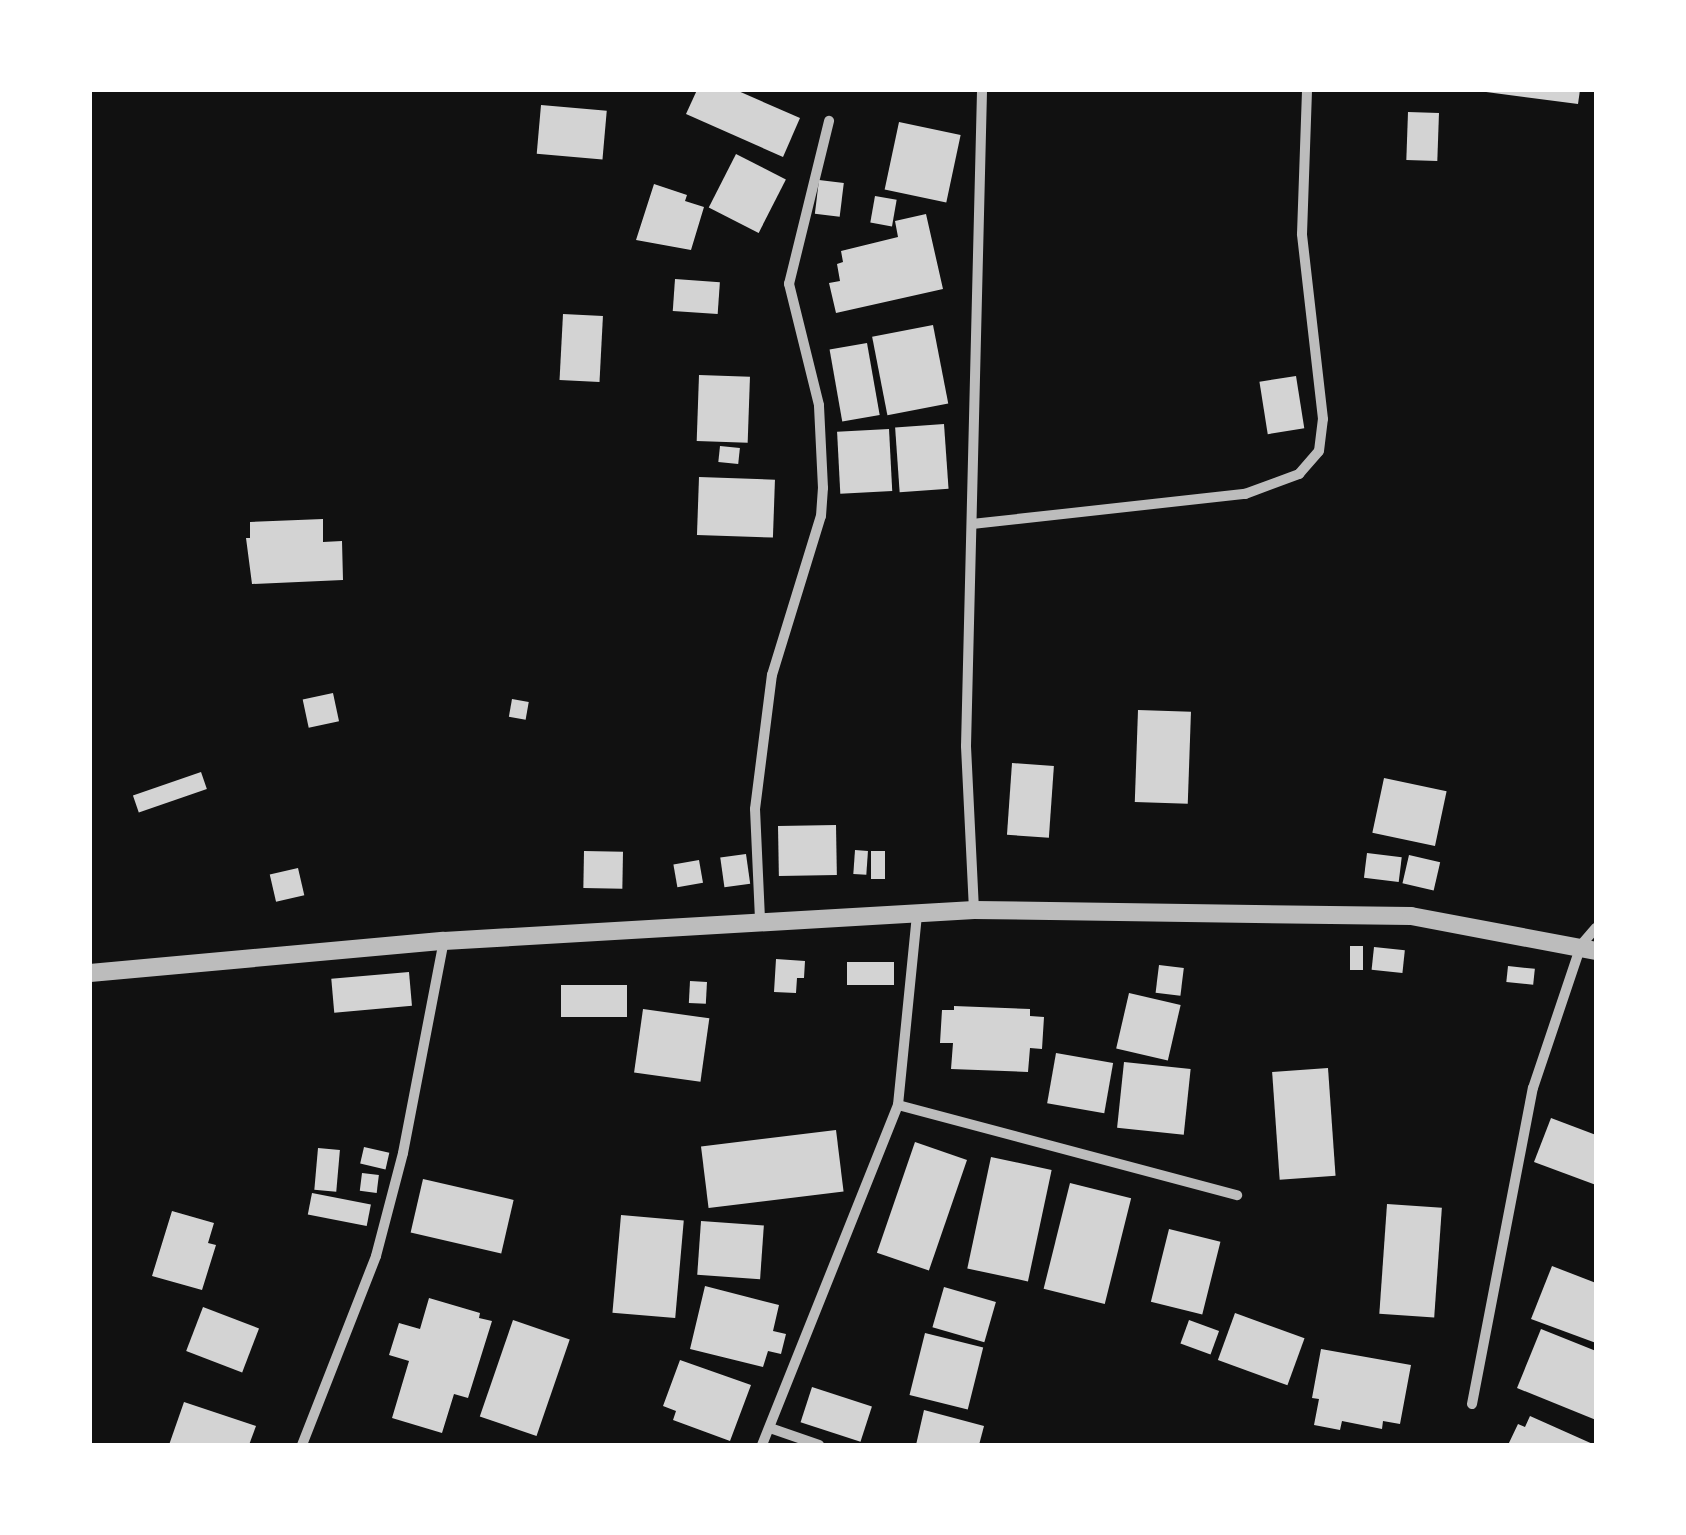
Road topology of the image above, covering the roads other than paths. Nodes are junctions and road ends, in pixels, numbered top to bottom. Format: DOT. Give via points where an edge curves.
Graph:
graph roads {
  1 [pos="982,90"];
  2 [pos="1307,90"];
  3 [pos="829,121"];
  4 [pos="972,524"];
  5 [pos="974,910"];
  6 [pos="916,915"];
  7 [pos="760,919"];
  8 [pos="1596,928"];
  9 [pos="444,941"];
  10 [pos="1588,948"];
  11 [pos="90,973"];
  12 [pos="898,1104"];
  13 [pos="1237,1196"];
  14 [pos="1472,1404"];
  15 [pos="770,1428"];
  16 [pos="305,1443"];
  17 [pos="762,1445"];
  18 [pos="819,1445"];
  1 -- 4 [label="street"];
  2 -- 4 [label="street" via="1302,234 1323,419 1319,451 1299,474 1245,494"];
  3 -- 7 [label="street" via="789,284 819,405 824,488 772,675 755,809"];
  4 -- 5 [label="street" via="966,746"];
  5 -- 6 [label="street"];
  5 -- 10 [label="street" via="1411,916"];
  6 -- 7 [label="street"];
  6 -- 12 [label="street"];
  7 -- 9 [label="street"];
  8 -- 10 [label="street"];
  9 -- 11 [label="street"];
  9 -- 16 [label="street" via="376,1256"];
  10 -- 14 [label="street" via="1533,1088"];
  12 -- 13 [label="street"];
  12 -- 15 [label="street"];
  15 -- 17 [label="street"];
  15 -- 18 [label="street"];
}
